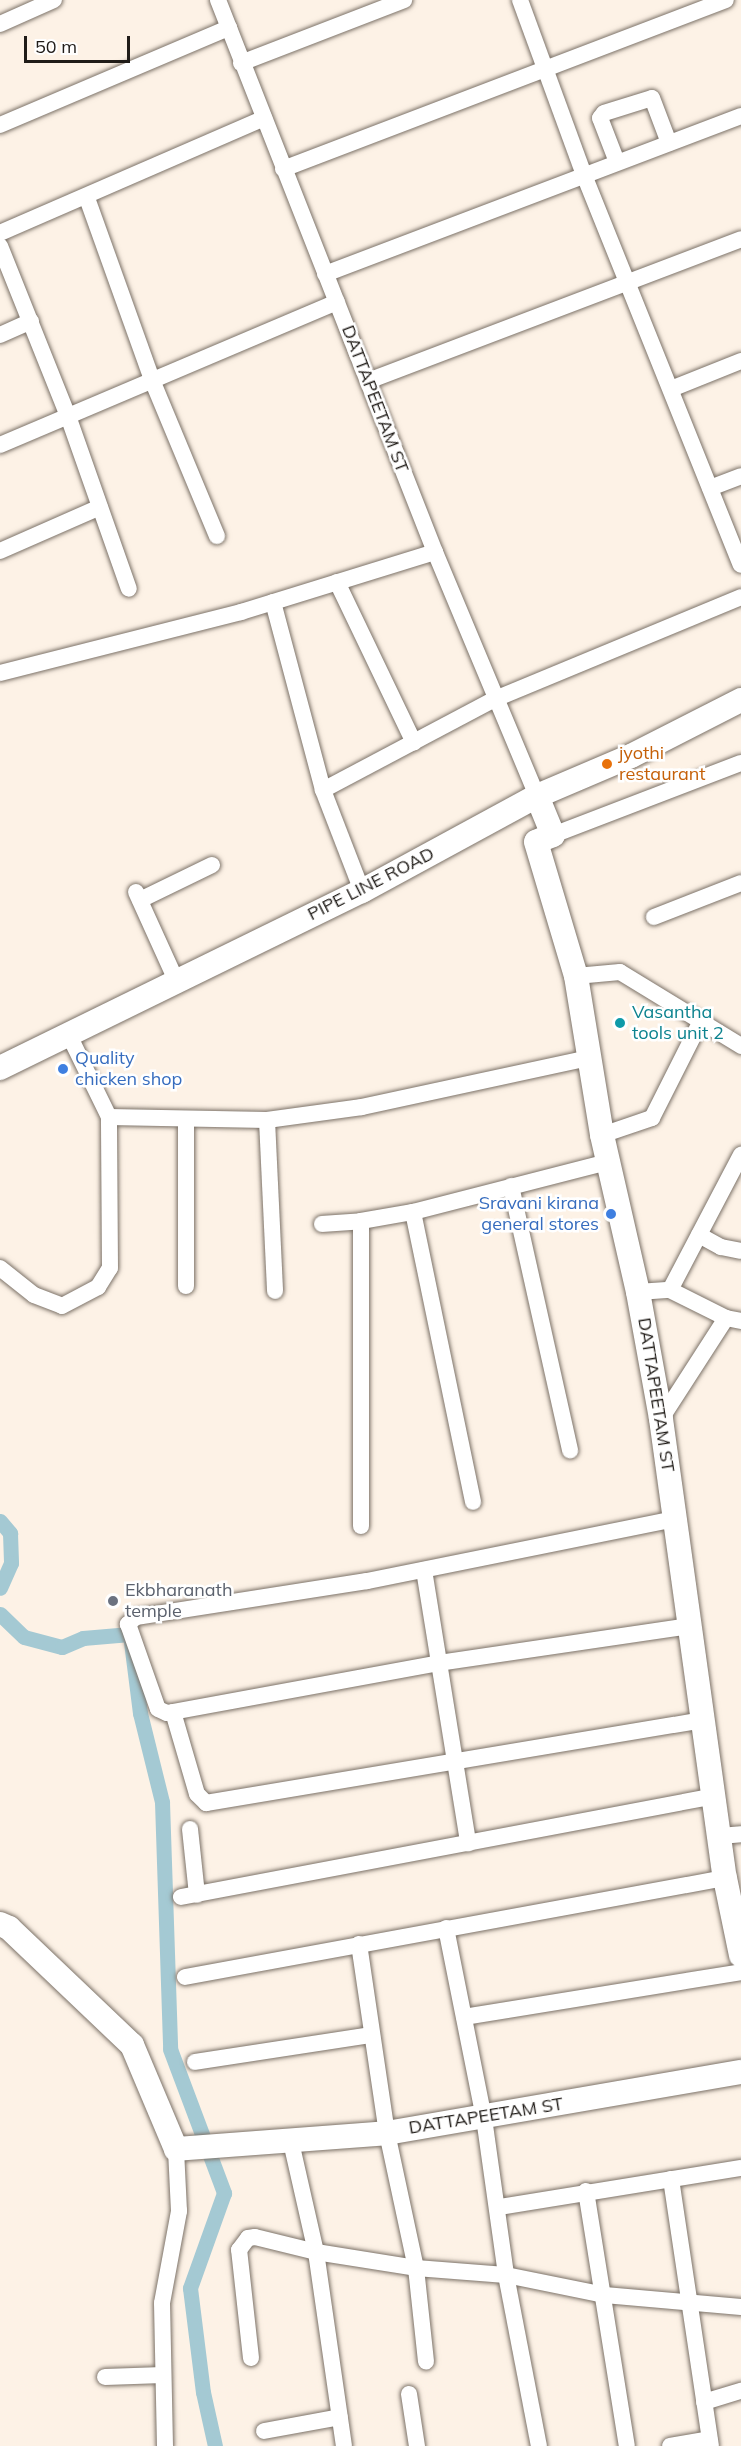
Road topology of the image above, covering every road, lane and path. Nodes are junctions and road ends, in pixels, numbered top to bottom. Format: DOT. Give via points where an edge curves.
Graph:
graph roads {
  1 [pos="54,0"];
  2 [pos="218,0"];
  3 [pos="404,0"];
  4 [pos="520,0"];
  5 [pos="726,0"];
  6 [pos="381,4"];
  7 [pos="0,24"];
  8 [pos="229,28"];
  9 [pos="241,63"];
  10 [pos="546,68"];
  11 [pos="741,116"];
  12 [pos="264,118"];
  13 [pos="0,125"];
  14 [pos="669,142"];
  15 [pos="624,159"];
  16 [pos="283,169"];
  17 [pos="584,175"];
  18 [pos="87,198"];
  19 [pos="0,233"];
  20 [pos="741,239"];
  21 [pos="0,246"];
  22 [pos="325,274"];
  23 [pos="628,282"];
  24 [pos="337,302"];
  25 [pos="31,321"];
  26 [pos="0,335"];
  27 [pos="741,361"];
  28 [pos="152,380"];
  29 [pos="368,381"];
  30 [pos="671,388"];
  31 [pos="68,416"];
  32 [pos="0,445"];
  33 [pos="741,476"];
  34 [pos="710,488"];
  35 [pos="100,507"];
  36 [pos="217,536"];
  37 [pos="0,551"];
  38 [pos="435,552"];
  39 [pos="741,564"];
  40 [pos="337,582"];
  41 [pos="129,589"];
  42 [pos="741,597"];
  43 [pos="273,602"];
  44 [pos="0,673"];
  45 [pos="495,699"];
  46 [pos="741,700"];
  47 [pos="414,743"];
  48 [pos="741,763"];
  49 [pos="323,790"];
  50 [pos="537,796"];
  51 [pos="544,838"];
  52 [pos="212,865"];
  53 [pos="741,883"];
  54 [pos="362,891"];
  55 [pos="654,917"];
  56 [pos="576,976"];
  57 [pos="177,980"];
  58 [pos="701,1021"];
  59 [pos="68,1033"];
  60 [pos="741,1046"];
  61 [pos="588,1058"];
  62 [pos="0,1068"];
  63 [pos="109,1117"];
  64 [pos="186,1119"];
  65 [pos="267,1120"];
  66 [pos="602,1135"];
  67 [pos="741,1155"];
  68 [pos="608,1162"];
  69 [pos="511,1186"];
  70 [pos="413,1212"];
  71 [pos="361,1221"];
  72 [pos="322,1224"];
  73 [pos="699,1235"];
  74 [pos="741,1251"];
  75 [pos="0,1268"];
  76 [pos="186,1286"];
  77 [pos="670,1290"];
  78 [pos="274,1291"];
  79 [pos="638,1292"];
  80 [pos="733,1319"];
  81 [pos="661,1419"];
  82 [pos="570,1451"];
  83 [pos="473,1502"];
  84 [pos="675,1519"];
  85 [pos="362,1526"];
  86 [pos="424,1570"];
  87 [pos="690,1626"];
  88 [pos="440,1664"];
  89 [pos="173,1712"];
  90 [pos="702,1713"];
  91 [pos="453,1759"];
  92 [pos="715,1796"];
  93 [pos="190,1829"];
  94 [pos="731,1835"];
  95 [pos="468,1843"];
  96 [pos="725,1878"];
  97 [pos="0,1924"];
  98 [pos="446,1928"];
  99 [pos="358,1944"];
  100 [pos="741,1955"];
  101 [pos="741,1972"];
  102 [pos="185,1977"];
  103 [pos="464,2017"];
  104 [pos="372,2035"];
  105 [pos="195,2062"];
  106 [pos="741,2072"];
  107 [pos="484,2118"];
  108 [pos="387,2133"];
  109 [pos="291,2142"];
  110 [pos="183,2149"];
  111 [pos="741,2168"];
  112 [pos="671,2179"];
  113 [pos="586,2191"];
  114 [pos="499,2207"];
  115 [pos="316,2252"];
  116 [pos="416,2268"];
  117 [pos="506,2275"];
  118 [pos="604,2295"];
  119 [pos="692,2304"];
  120 [pos="741,2307"];
  121 [pos="251,2358"];
  122 [pos="426,2361"];
  123 [pos="164,2375"];
  124 [pos="105,2377"];
  125 [pos="741,2391"];
  126 [pos="409,2394"];
  127 [pos="704,2402"];
  128 [pos="340,2417"];
  129 [pos="264,2431"];
  130 [pos="710,2442"];
  131 [pos="165,2446"];
  132 [pos="344,2446"];
  133 [pos="417,2446"];
  134 [pos="539,2446"];
  135 [pos="627,2446"];
  136 [pos="670,2446"];
  1 -- 7 [label="street"];
  2 -- 8 [label="street, DATTAPEETAM ST"];
  3 -- 6 [label="street"];
  4 -- 10 [label="street"];
  5 -- 10 [label="street"];
  6 -- 9 [label="street"];
  8 -- 9 [label="street, DATTAPEETAM ST"];
  8 -- 13 [label="street"];
  9 -- 12 [label="street, DATTAPEETAM ST"];
  10 -- 16 [label="street"];
  10 -- 17 [label="street"];
  11 -- 14 [label="street"];
  12 -- 16 [label="street, DATTAPEETAM ST"];
  12 -- 18 [label="street"];
  14 -- 15 [label="street"];
  14 -- 15 [label="street" via="652,98 604,113 600,118"];
  15 -- 17 [label="street"];
  16 -- 22 [label="street, DATTAPEETAM ST"];
  17 -- 22 [label="street"];
  17 -- 23 [label="street"];
  18 -- 19 [label="street"];
  18 -- 28 [label="street"];
  20 -- 23 [label="street"];
  21 -- 25 [label="street"];
  22 -- 24 [label="street, DATTAPEETAM ST"];
  23 -- 29 [label="street"];
  23 -- 30 [label="street"];
  24 -- 28 [label="street"];
  24 -- 29 [label="street, DATTAPEETAM ST"];
  25 -- 26 [label="street"];
  25 -- 31 [label="street"];
  27 -- 30 [label="street"];
  28 -- 31 [label="street"];
  28 -- 36 [label="street"];
  29 -- 38 [label="street, DATTAPEETAM ST"];
  30 -- 34 [label="street"];
  31 -- 32 [label="street"];
  31 -- 35 [label="street"];
  33 -- 34 [label="street"];
  34 -- 39 [label="street"];
  35 -- 37 [label="street"];
  35 -- 41 [label="street"];
  38 -- 40 [label="street"];
  38 -- 45 [label="street, DATTAPEETAM ST"];
  40 -- 43 [label="street"];
  40 -- 47 [label="street"];
  42 -- 45 [label="street"];
  43 -- 44 [label="street"];
  43 -- 49 [label="street"];
  45 -- 47 [label="street"];
  45 -- 50 [label="street, DATTAPEETAM ST"];
  46 -- 50 [label="street, PIPE LINE ROAD" via="632,756"];
  47 -- 49 [label="street"];
  48 -- 51 [label="street"];
  49 -- 54 [label="street"];
  50 -- 51 [label="street, DATTAPEETAM ST"];
  50 -- 54 [label="street, PIPE LINE ROAD"];
  51 -- 56 [label="street, DATTAPEETAM ST"];
  52 -- 57 [label="street" via="138,896"];
  53 -- 55 [label="street"];
  54 -- 57 [label="street, PIPE LINE ROAD"];
  56 -- 58 [label="street" via="620,972"];
  56 -- 61 [label="street, DATTAPEETAM ST"];
  57 -- 59 [label="street, PIPE LINE ROAD"];
  58 -- 60 [label="street"];
  58 -- 66 [label="street" via="652,1118"];
  59 -- 62 [label="street, PIPE LINE ROAD"];
  59 -- 63 [label="street"];
  61 -- 65 [label="street" via="362,1107"];
  61 -- 66 [label="street, DATTAPEETAM ST"];
  63 -- 64 [label="street"];
  63 -- 75 [label="street" via="112,1181 110,1268 106,1280 62,1306 34,1294"];
  64 -- 65 [label="street"];
  64 -- 76 [label="street"];
  65 -- 78 [label="street"];
  66 -- 68 [label="street, DATTAPEETAM ST"];
  67 -- 73 [label="street"];
  68 -- 69 [label="street"];
  68 -- 79 [label="street, DATTAPEETAM ST"];
  69 -- 70 [label="street"];
  69 -- 82 [label="street"];
  70 -- 71 [label="street"];
  70 -- 83 [label="street"];
  71 -- 72 [label="street"];
  71 -- 85 [label="street"];
  73 -- 74 [label="street" via="721,1247"];
  73 -- 77 [label="street"];
  77 -- 79 [label="street"];
  77 -- 80 [label="street"];
  79 -- 81 [label="street, DATTAPEETAM ST"];
  80 -- 81 [label="street"];
  81 -- 84 [label="street, DATTAPEETAM ST"];
  84 -- 86 [label="street"];
  84 -- 87 [label="street, DATTAPEETAM ST"];
  86 -- 88 [label="street"];
  86 -- 89 [label="street" via="130,1619 128,1624 158,1710"];
  87 -- 88 [label="street"];
  87 -- 90 [label="street, DATTAPEETAM ST"];
  88 -- 89 [label="street"];
  88 -- 91 [label="street"];
  89 -- 91 [label="street" via="197,1794 206,1803"];
  90 -- 91 [label="street"];
  90 -- 92 [label="street, DATTAPEETAM ST"];
  91 -- 95 [label="street"];
  92 -- 94 [label="street, DATTAPEETAM ST"];
  92 -- 95 [label="street"];
  93 -- 95 [label="street" via="189,1896"];
  94 -- 96 [label="street, DATTAPEETAM ST"];
  96 -- 98 [label="street"];
  96 -- 100 [label="street, DATTAPEETAM ST"];
  97 -- 110 [label="street" via="9,1928 132,2045"];
  98 -- 99 [label="street"];
  98 -- 103 [label="street"];
  99 -- 102 [label="street"];
  99 -- 104 [label="street"];
  101 -- 103 [label="street"];
  103 -- 107 [label="street"];
  104 -- 105 [label="street"];
  104 -- 108 [label="street"];
  106 -- 107 [label="street, DATTAPEETAM ST"];
  107 -- 108 [label="street, DATTAPEETAM ST"];
  107 -- 114 [label="street"];
  108 -- 109 [label="street, DATTAPEETAM ST"];
  108 -- 116 [label="street"];
  109 -- 110 [label="street, DATTAPEETAM ST"];
  109 -- 115 [label="street"];
  110 -- 123 [label="street" via="179,2211 162,2303"];
  111 -- 112 [label="street"];
  112 -- 113 [label="street"];
  112 -- 119 [label="street"];
  113 -- 114 [label="street"];
  113 -- 118 [label="street"];
  114 -- 117 [label="street"];
  115 -- 116 [label="street"];
  115 -- 121 [label="street" via="255,2237 242,2242 239,2250"];
  115 -- 128 [label="street"];
  116 -- 117 [label="street"];
  116 -- 122 [label="street"];
  117 -- 118 [label="street"];
  117 -- 134 [label="street"];
  118 -- 119 [label="street"];
  118 -- 135 [label="street"];
  119 -- 120 [label="street"];
  119 -- 127 [label="street"];
  123 -- 124 [label="street"];
  123 -- 131 [label="street"];
  125 -- 127 [label="street"];
  126 -- 133 [label="street"];
  127 -- 130 [label="street"];
  128 -- 129 [label="street"];
  128 -- 132 [label="street"];
  130 -- 136 [label="street"];
}
